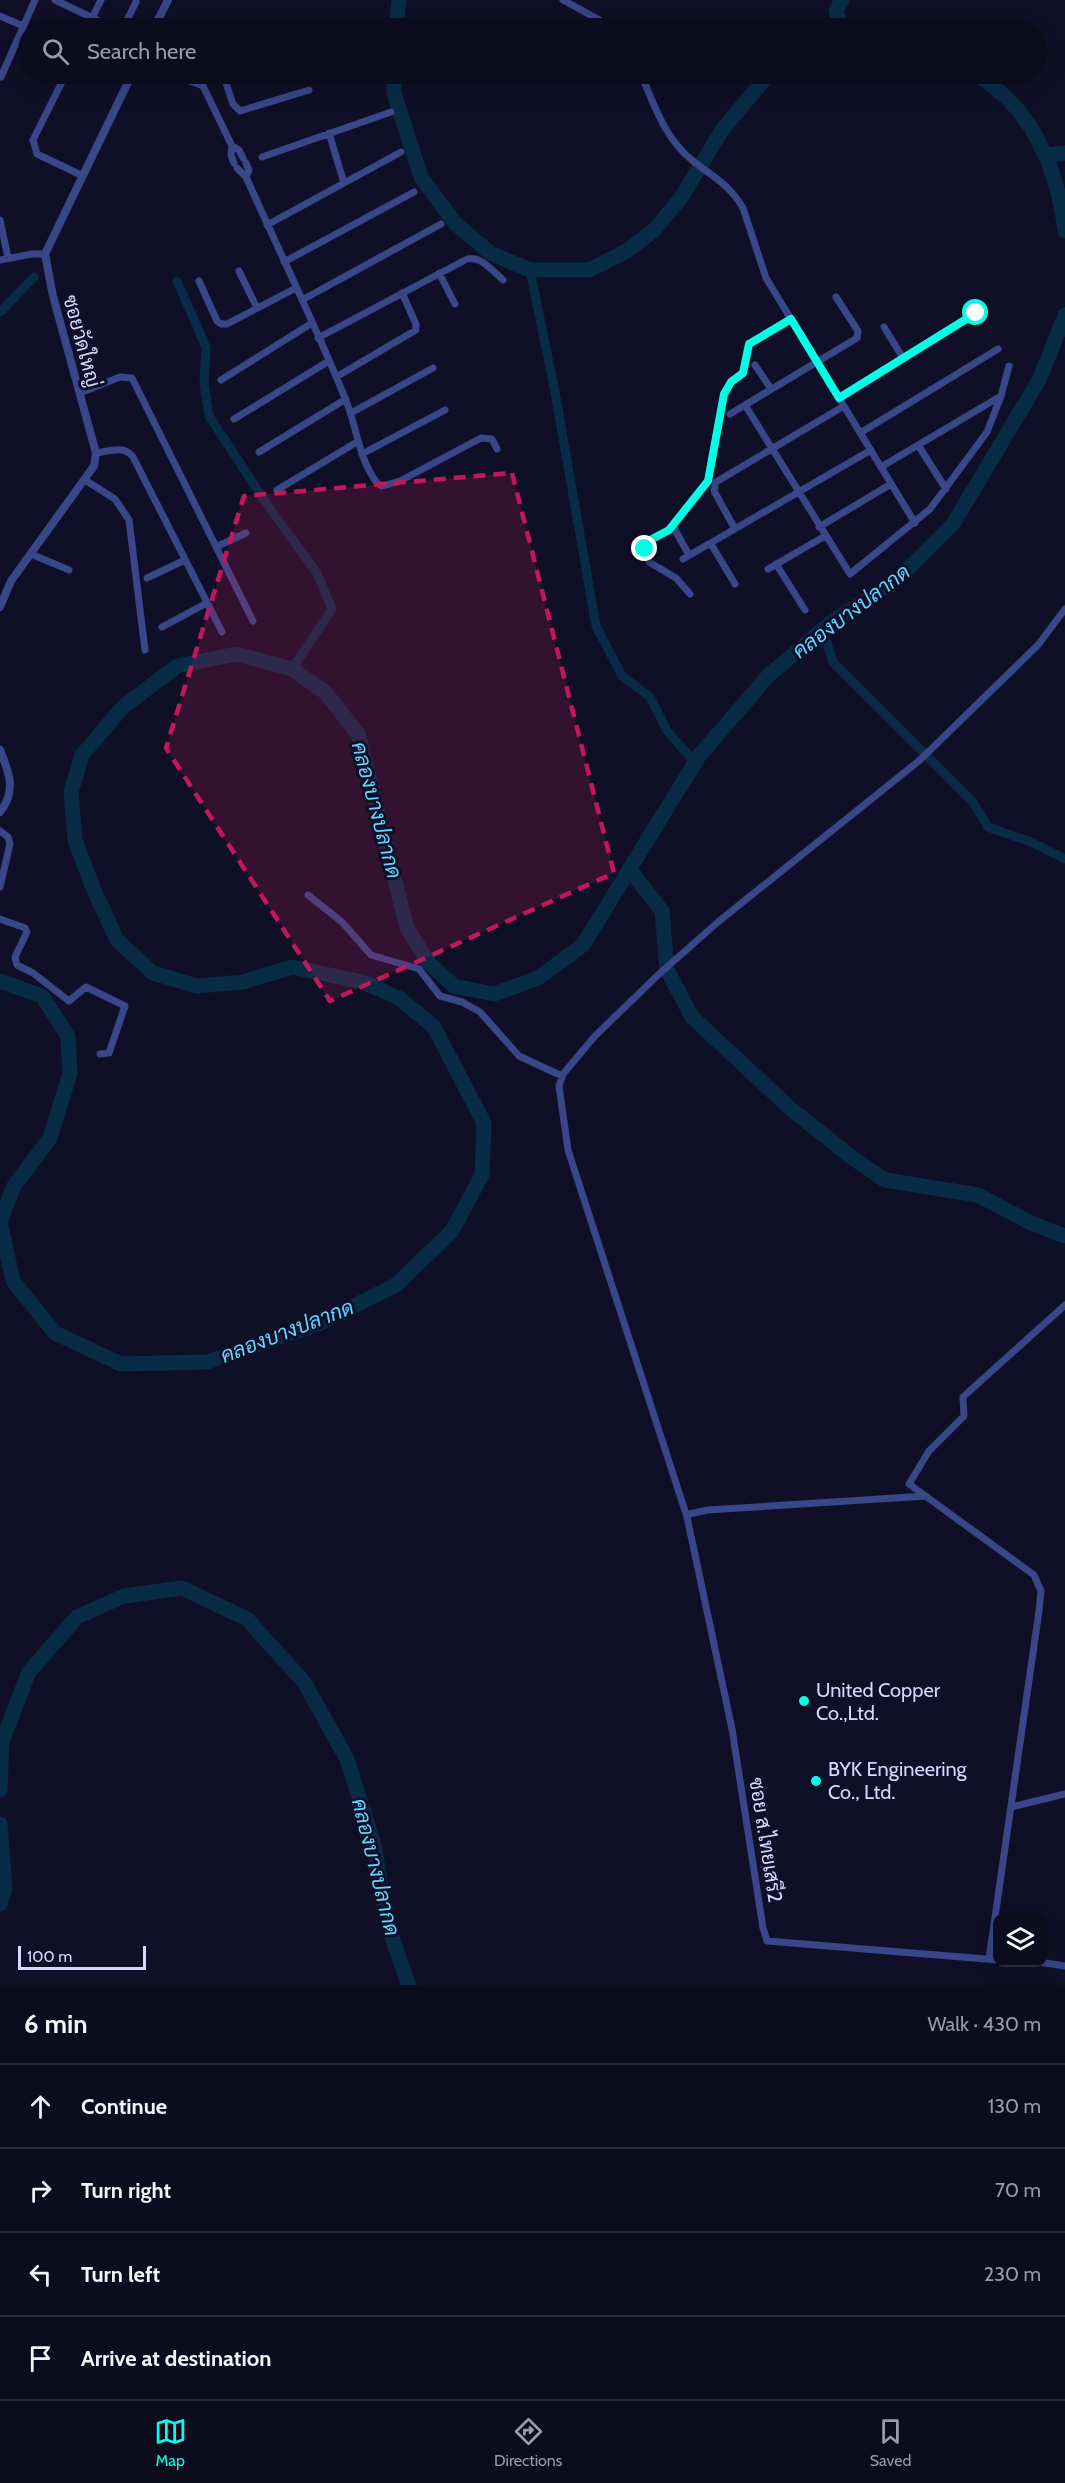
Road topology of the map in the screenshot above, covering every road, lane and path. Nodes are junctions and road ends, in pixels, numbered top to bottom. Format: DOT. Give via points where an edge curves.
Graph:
graph roads {
  1 [pos="35,0"];
  2 [pos="55,0"];
  3 [pos="101,0"];
  4 [pos="168,0"];
  5 [pos="563,0"];
  6 [pos="136,2"];
  7 [pos="0,16"];
  8 [pos="27,18"];
  9 [pos="92,18"];
  10 [pos="128,18"];
  11 [pos="159,18"];
  12 [pos="596,18"];
  13 [pos="18,24"];
  14 [pos="18,38"];
  15 [pos="1,77"];
  16 [pos="61,84"];
  17 [pos="127,84"];
  18 [pos="200,84"];
  19 [pos="226,84"];
  20 [pos="645,84"];
  21 [pos="309,90"];
  22 [pos="391,112"];
  23 [pos="329,133"];
  24 [pos="232,146"];
  25 [pos="401,152"];
  26 [pos="262,157"];
  27 [pos="83,176"];
  28 [pos="246,177"];
  29 [pos="344,183"];
  30 [pos="414,192"];
  31 [pos="0,220"];
  32 [pos="441,224"];
  33 [pos="267,225"];
  34 [pos="45,255"];
  35 [pos="8,258"];
  36 [pos="0,260"];
  37 [pos="284,262"];
  38 [pos="238,271"];
  39 [pos="439,273"];
  40 [pos="504,280"];
  41 [pos="199,281"];
  42 [pos="296,288"];
  43 [pos="402,293"];
  44 [pos="836,297"];
  45 [pos="302,300"];
  46 [pos="455,304"];
  47 [pos="257,308"];
  48 [pos="976,313"];
  49 [pos="791,319"];
  50 [pos="312,323"];
  51 [pos="884,327"];
  52 [pos="318,338"];
  53 [pos="998,349"];
  54 [pos="903,358"];
  55 [pos="329,361"];
  56 [pos="818,362"];
  57 [pos="755,365"];
  58 [pos="1009,366"];
  59 [pos="433,368"];
  60 [pos="336,377"];
  61 [pos="221,380"];
  62 [pos="771,389"];
  63 [pos="80,393"];
  64 [pos="1001,396"];
  65 [pos="839,398"];
  66 [pos="346,399"];
  67 [pos="745,405"];
  68 [pos="844,406"];
  69 [pos="445,410"];
  70 [pos="351,413"];
  71 [pos="730,414"];
  72 [pos="234,419"];
  73 [pos="860,433"];
  74 [pos="357,442"];
  75 [pos="918,445"];
  76 [pos="771,447"];
  77 [pos="497,449"];
  78 [pos="871,450"];
  79 [pos="259,452"];
  80 [pos="96,453"];
  81 [pos="362,454"];
  82 [pos="881,467"];
  83 [pos="85,480"];
  84 [pos="891,484"];
  85 [pos="946,489"];
  86 [pos="278,490"];
  87 [pos="798,492"];
  88 [pos="915,523"];
  89 [pos="819,527"];
  90 [pos="735,529"];
  91 [pos="675,530"];
  92 [pos="246,533"];
  93 [pos="825,536"];
  94 [pos="711,544"];
  95 [pos="216,547"];
  96 [pos="31,554"];
  97 [pos="185,560"];
  98 [pos="776,564"];
  99 [pos="768,569"];
  100 [pos="69,570"];
  101 [pos="147,578"];
  102 [pos="735,584"];
  103 [pos="690,594"];
  104 [pos="207,603"];
  105 [pos="0,607"];
  106 [pos="1065,609"];
  107 [pos="804,610"];
  108 [pos="253,621"];
  109 [pos="162,627"];
  110 [pos="222,632"];
  111 [pos="145,650"];
  112 [pos="0,750"];
  113 [pos="0,812"];
  114 [pos="0,831"];
  115 [pos="0,887"];
  116 [pos="308,895"];
  117 [pos="0,919"];
  118 [pos="100,1054"];
  119 [pos="562,1076"];
  120 [pos="1065,1305"];
  121 [pos="926,1496"];
  122 [pos="687,1517"];
  123 [pos="1065,1794"];
  124 [pos="1011,1807"];
  125 [pos="989,1959"];
  126 [pos="993,1959"];
  127 [pos="1047,1963"];
  128 [pos="1065,1965"];
  1 -- 8 [label="street"];
  2 -- 9 [label="street"];
  3 -- 9 [label="street"];
  4 -- 11 [label="street"];
  5 -- 12 [label="street"];
  6 -- 10 [label="street"];
  7 -- 13 [label="street"];
  14 -- 15 [label="street"];
  16 -- 27 [label="street" via="33,147 37,154"];
  17 -- 27 [label="street"];
  18 -- 24 [label="street" via="209,94"];
  19 -- 21 [label="street" via="233,104 240,111"];
  20 -- 49 [label="street" via="660,120 693,161 730,189 743,208 766,278"];
  22 -- 23 [label="street"];
  23 -- 26 [label="street"];
  23 -- 29 [label="street"];
  24 -- 28 [label="street" via="231,155"];
  24 -- 28 [label="street" via="239,150 249,170"];
  25 -- 29 [label="street"];
  27 -- 34 [label="street"];
  28 -- 33 [label="street"];
  29 -- 33 [label="street"];
  30 -- 37 [label="street"];
  31 -- 35 [label="street"];
  32 -- 45 [label="street"];
  33 -- 37 [label="street"];
  34 -- 35 [label="street"];
  34 -- 63 [label="street, ซอยวัดใหญ่" via="52,296"];
  35 -- 36 [label="street"];
  37 -- 42 [label="street"];
  38 -- 47 [label="street"];
  39 -- 40 [label="street" via="474,257"];
  39 -- 43 [label="street"];
  39 -- 46 [label="street"];
  41 -- 47 [label="street" via="221,324"];
  42 -- 45 [label="street"];
  42 -- 47 [label="street"];
  43 -- 52 [label="street"];
  43 -- 60 [label="street" via="416,330"];
  44 -- 56 [label="street" via="858,336"];
  45 -- 50 [label="street"];
  48 -- 54 [label="street"];
  49 -- 56 [label="street"];
  49 -- 103 [label="street" via="749,344 743,373 724,394 708,481 669,530 652,539 645,549 649,562 676,578"];
  50 -- 52 [label="street"];
  50 -- 61 [label="street"];
  51 -- 54 [label="street"];
  52 -- 55 [label="street"];
  53 -- 73 [label="street"];
  54 -- 65 [label="street"];
  55 -- 60 [label="street"];
  55 -- 72 [label="street"];
  56 -- 62 [label="street"];
  56 -- 65 [label="street"];
  57 -- 62 [label="street"];
  58 -- 64 [label="street"];
  59 -- 70 [label="street"];
  60 -- 66 [label="street"];
  62 -- 67 [label="street"];
  63 -- 80 [label="street, ซอยวัดใหญ่"];
  63 -- 95 [label="street" via="120,376 132,378"];
  64 -- 75 [label="street"];
  64 -- 85 [label="street" via="987,432"];
  65 -- 68 [label="street"];
  66 -- 70 [label="street"];
  66 -- 79 [label="street"];
  67 -- 71 [label="street"];
  67 -- 76 [label="street"];
  68 -- 73 [label="street"];
  68 -- 76 [label="street"];
  69 -- 81 [label="street"];
  70 -- 74 [label="street"];
  73 -- 78 [label="street"];
  74 -- 81 [label="street"];
  74 -- 86 [label="street"];
  75 -- 82 [label="street"];
  75 -- 85 [label="street"];
  76 -- 87 [label="street"];
  76 -- 90 [label="street" via="713,486"];
  77 -- 81 [label="street" via="492,439 481,438 400,481 382,486 374,479"];
  78 -- 82 [label="street"];
  78 -- 87 [label="street"];
  80 -- 83 [label="street" via="94,466"];
  80 -- 97 [label="street" via="128,450"];
  82 -- 84 [label="street"];
  83 -- 96 [label="street"];
  83 -- 111 [label="street" via="115,499 129,520"];
  84 -- 88 [label="street"];
  84 -- 89 [label="street"];
  85 -- 88 [label="street"];
  87 -- 89 [label="street"];
  87 -- 90 [label="street"];
  88 -- 93 [label="street" via="850,574"];
  89 -- 93 [label="street"];
  90 -- 94 [label="street"];
  91 -- 94 [label="street" via="686,557"];
  92 -- 95 [label="street"];
  93 -- 98 [label="street"];
  94 -- 102 [label="street"];
  95 -- 108 [label="street"];
  96 -- 100 [label="street"];
  96 -- 105 [label="street" via="11,581"];
  97 -- 101 [label="street"];
  97 -- 104 [label="street"];
  98 -- 99 [label="street"];
  98 -- 107 [label="street"];
  104 -- 109 [label="street"];
  104 -- 110 [label="street"];
  106 -- 119 [label="street" via="1038,645 920,760 718,922 595,1036"];
  112 -- 113 [label="street" via="10,774 10,793"];
  114 -- 115 [label="street" via="10,843"];
  116 -- 119 [label="street" via="342,922 371,955 419,969 440,996 480,1012 519,1056"];
  117 -- 118 [label="street" via="27,932 15,957 17,965 69,1001 86,987 125,1006 110,1053"];
  119 -- 122 [label="street" via="559,1086 568,1150"];
  120 -- 121 [label="street" via="963,1397 964,1416 929,1450 909,1484"];
  121 -- 122 [label="street" via="708,1510"];
  121 -- 124 [label="street" via="1034,1575 1040,1585"];
  122 -- 125 [label="street, ซอย ส.ไทยเสรี2" via="732,1729 767,1941"];
  123 -- 124 [label="street"];
  124 -- 125 [label="street"];
  125 -- 126 [label="street, ซอย ส.ไทยเสรี2"];
  127 -- 128 [label="street"];
}
